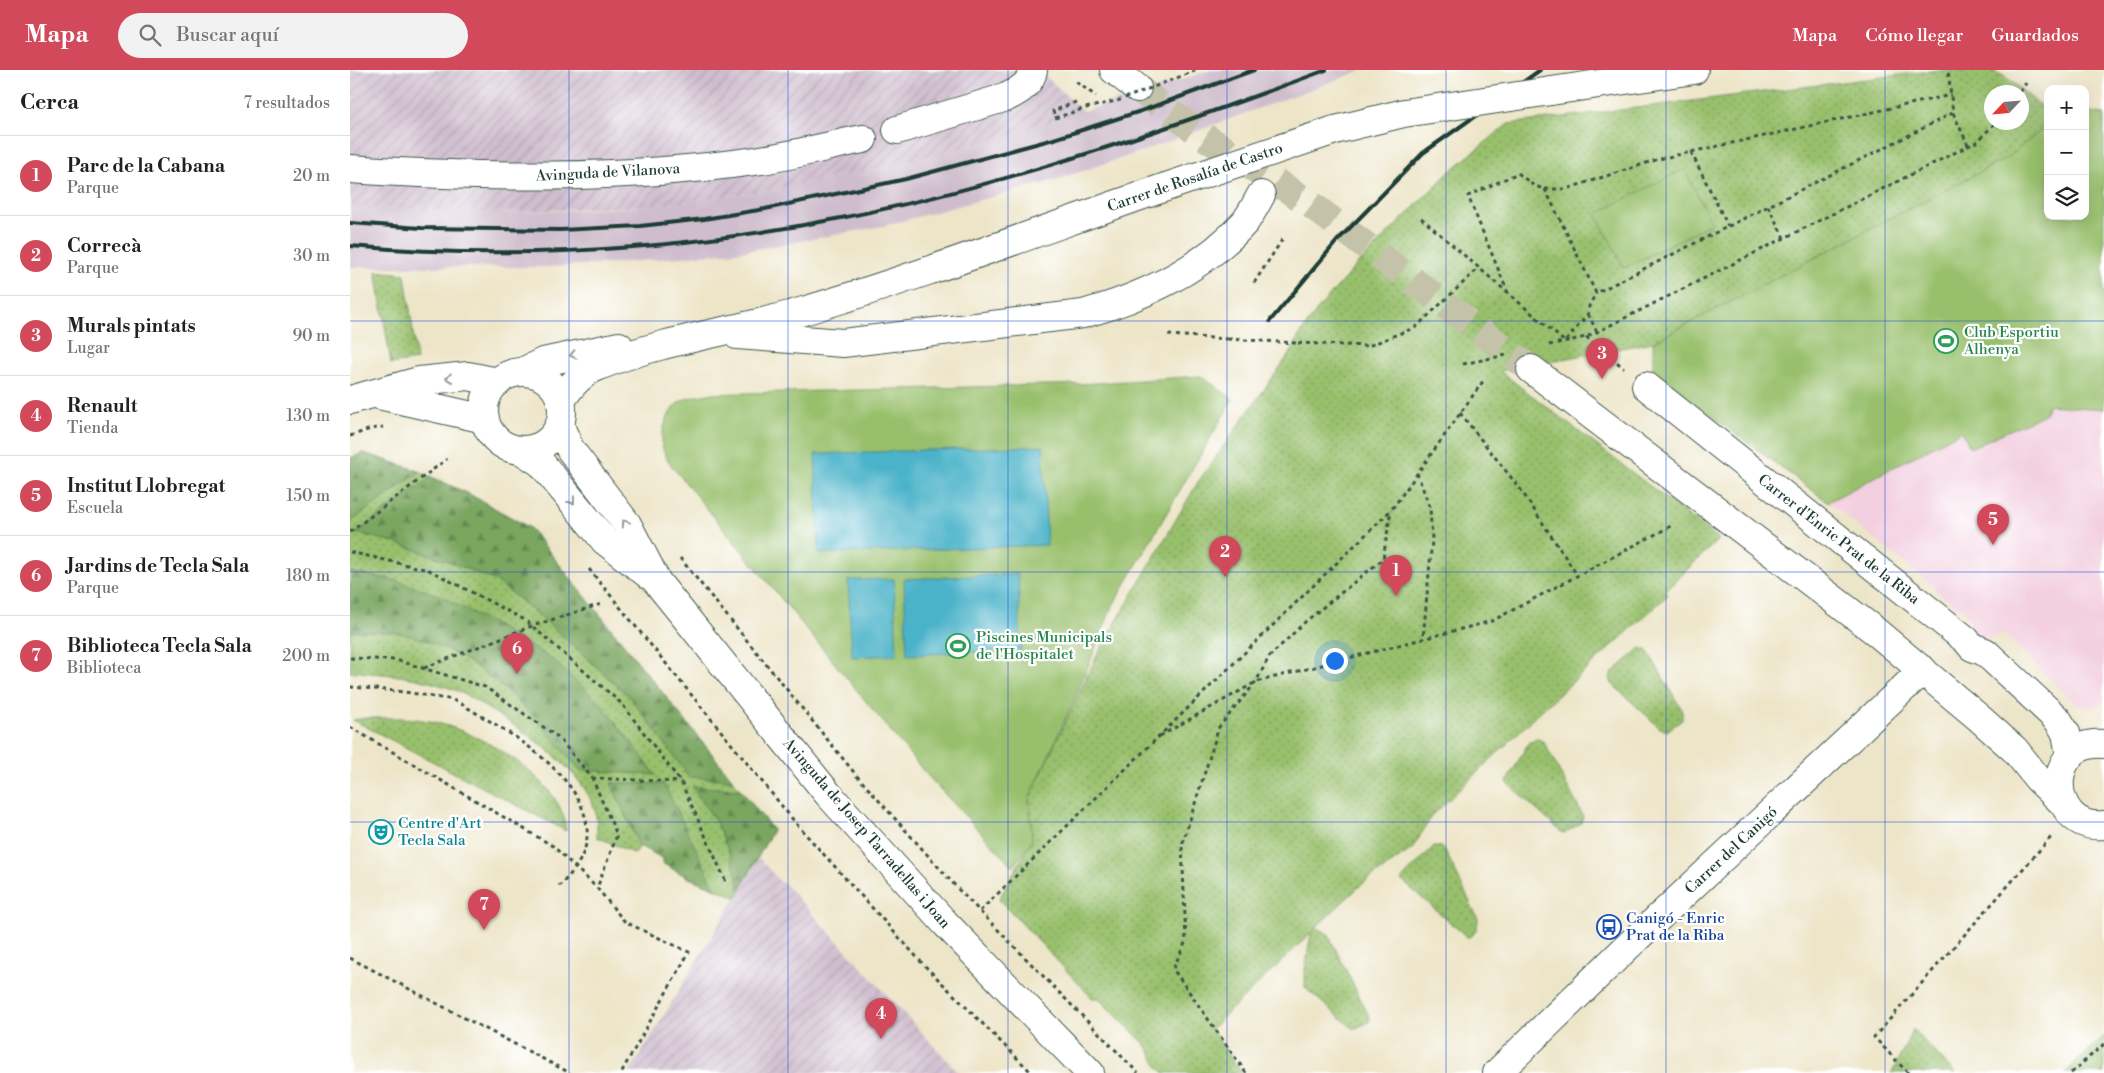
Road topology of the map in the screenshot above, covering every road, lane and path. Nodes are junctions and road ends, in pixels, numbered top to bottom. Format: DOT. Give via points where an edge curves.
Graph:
graph roads {
  1 [pos="1033,70"];
  2 [pos="1114,70"];
  3 [pos="1198,70"];
  4 [pos="1694,70"];
  5 [pos="1948,70"];
  6 [pos="1076,82"];
  7 [pos="1137,88"];
  8 [pos="1951,95"];
  9 [pos="1099,98"];
  10 [pos="1076,102"];
  11 [pos="1953,113"];
  12 [pos="897,130"];
  13 [pos="1988,130"];
  14 [pos="863,139"];
  15 [pos="1968,145"];
  16 [pos="1691,152"];
  17 [pos="350,169"];
  18 [pos="1545,189"];
  19 [pos="1261,196"];
  20 [pos="1768,206"];
  21 [pos="1421,218"];
  22 [pos="1728,226"];
  23 [pos="1284,237"];
  24 [pos="1784,238"];
  25 [pos="1480,268"];
  26 [pos="1254,283"];
  27 [pos="1508,292"];
  28 [pos="1596,293"];
  29 [pos="1588,314"];
  30 [pos="1597,332"];
  31 [pos="708,333"];
  32 [pos="1168,335"];
  33 [pos="1586,337"];
  34 [pos="1565,342"];
  35 [pos="656,346"];
  36 [pos="1547,346"];
  37 [pos="1520,362"];
  38 [pos="1463,364"];
  39 [pos="510,377"];
  40 [pos="1484,380"];
  41 [pos="1646,386"];
  42 [pos="363,397"];
  43 [pos="1460,413"];
  44 [pos="560,414"];
  45 [pos="485,419"];
  46 [pos="389,427"];
  47 [pos="350,436"];
  48 [pos="521,450"];
  49 [pos="447,459"];
  50 [pos="1417,473"];
  51 [pos="1392,509"];
  52 [pos="1671,526"];
  53 [pos="350,532"];
  54 [pos="350,552"];
  55 [pos="675,552"];
  56 [pos="588,568"];
  57 [pos="1577,576"];
  58 [pos="657,582"];
  59 [pos="601,604"];
  60 [pos="532,626"];
  61 [pos="1423,639"];
  62 [pos="350,658"];
  63 [pos="423,668"];
  64 [pos="1923,670"];
  65 [pos="1256,682"];
  66 [pos="350,687"];
  67 [pos="350,726"];
  68 [pos="1156,739"];
  69 [pos="2104,744"];
  70 [pos="2015,750"];
  71 [pos="2067,759"];
  72 [pos="592,778"];
  73 [pos="680,782"];
  74 [pos="2063,803"];
  75 [pos="2095,824"];
  76 [pos="2057,830"];
  77 [pos="2104,847"];
  78 [pos="727,884"];
  79 [pos="559,886"];
  80 [pos="597,888"];
  81 [pos="980,912"];
  82 [pos="350,958"];
  83 [pos="2104,1044"];
  84 [pos="570,1073"];
  85 [pos="621,1073"];
  86 [pos="1032,1073"];
  87 [pos="1090,1073"];
  88 [pos="1138,1073"];
  89 [pos="1246,1073"];
  90 [pos="1496,1073"];
  91 [pos="1908,1073"];
  92 [pos="2071,1073"];
  1 -- 12 [label="street" via="1032,77 1022,89 1007,97"];
  2 -- 7 [label="street"];
  3 -- 10 [label="path, bridge" via="1120,100 1054,118 1053,111"];
  4 -- 31 [label="street, Carrer de Rosalía de Castro, bridge" via="1404,113 1334,130 868,290 798,312"];
  5 -- 8 [label="path"];
  6 -- 9 [label="path"];
  8 -- 11 [label="path"];
  8 -- 16 [label="path"];
  11 -- 15 [label="path"];
  11 -- 20 [label="path"];
  13 -- 15 [label="path"];
  14 -- 17 [label="street, Avinguda de Vilanova" via="757,161 689,169 544,176"];
  15 -- 24 [label="path"];
  16 -- 18 [label="path" via="1566,188"];
  16 -- 22 [label="path"];
  18 -- 27 [label="path" via="1534,186 1518,173 1468,196"];
  18 -- 28 [label="path"];
  19 -- 31 [label="street, Carrer de Rosalía de Castro" via="1246,220 1211,254 1150,291 1083,314 843,343"];
  20 -- 22 [label="path"];
  20 -- 24 [label="path"];
  21 -- 25 [label="path"];
  22 -- 28 [label="path"];
  23 -- 26 [label="path"];
  24 -- 30 [label="path"];
  25 -- 27 [label="path"];
  25 -- 32 [label="path, bridge" via="1416,328 1368,346"];
  27 -- 34 [label="path"];
  28 -- 29 [label="path"];
  29 -- 30 [label="path"];
  29 -- 34 [label="path"];
  30 -- 33 [label="path"];
  31 -- 35 [label="street, Carrer de Rosalía de Castro"];
  33 -- 34 [label="path"];
  33 -- 41 [label="path"];
  34 -- 36 [label="path"];
  35 -- 39 [label="street, Carrer de Rosalía de Castro, one-way" via="609,347 543,362"];
  35 -- 44 [label="street, Carrer de Rosalía de Castro" via="594,368 577,380"];
  37 -- 38 [label="path"];
  37 -- 64 [label="street"];
  39 -- 42 [label="street, one-way" via="468,376 418,381"];
  39 -- 44 [label="street" via="536,374 548,380 556,390"];
  39 -- 45 [label="street" via="489,392"];
  40 -- 43 [label="path"];
  41 -- 71 [label="street, Carrer d'Enric Prat de la Riba" via="1972,647 1985,652 2058,720 2066,733"];
  42 -- 45 [label="street"];
  43 -- 50 [label="path"];
  43 -- 57 [label="path" via="1521,490"];
  44 -- 48 [label="street" via="554,436 533,449"];
  58 -- 44 [label="street, Avinguda de Josep Tarradellas i Joan, one-way" via="627,524 570,449"];
  45 -- 48 [label="street" via="498,441 509,448"];
  46 -- 47 [label="path"];
  48 -- 58 [label="street, Avinguda de Josep Tarradellas i Joan, one-way" via="541,463 605,541"];
  49 -- 53 [label="path"];
  50 -- 51 [label="path"];
  50 -- 61 [label="path" via="1430,508 1432,540"];
  51 -- 65 [label="path" via="1383,559 1306,621 1269,657"];
  51 -- 68 [label="path"];
  52 -- 57 [label="path"];
  54 -- 60 [label="path" via="429,570"];
  55 -- 81 [label="path" via="857,776"];
  56 -- 86 [label="path" via="799,826 924,965"];
  57 -- 61 [label="path" via="1492,621"];
  58 -- 87 [label="street, Avinguda de Josep Tarradellas i Joan" via="828,794 945,923"];
  59 -- 60 [label="path"];
  60 -- 63 [label="path"];
  60 -- 73 [label="path" via="622,704"];
  61 -- 65 [label="path"];
  62 -- 63 [label="path" via="396,660"];
  63 -- 72 [label="path" via="485,687 558,738"];
  64 -- 70 [label="street"];
  64 -- 90 [label="street, Carrer del Canigó"];
  65 -- 68 [label="path"];
  65 -- 89 [label="path" via="1219,727 1182,845 1186,941 1173,969"];
  66 -- 79 [label="path, bridge" via="393,689 454,701 508,732 556,769 581,803 588,834 576,869"];
  67 -- 80 [label="path" via="553,846"];
  68 -- 81 [label="path"];
  69 -- 71 [label="street" via="2082,747"];
  70 -- 71 [label="street" via="2035,758"];
  70 -- 74 [label="street"];
  71 -- 74 [label="street" via="2060,772 2058,787"];
  72 -- 73 [label="path"];
  72 -- 80 [label="path" via="617,836"];
  73 -- 78 [label="path"];
  74 -- 75 [label="street" via="2072,815"];
  75 -- 77 [label="street"];
  76 -- 91 [label="path" via="1874,1037"];
  80 -- 85 [label="path" via="625,922 689,952"];
  81 -- 88 [label="path"];
  82 -- 84 [label="path"];
  83 -- 92 [label="path"];
}
